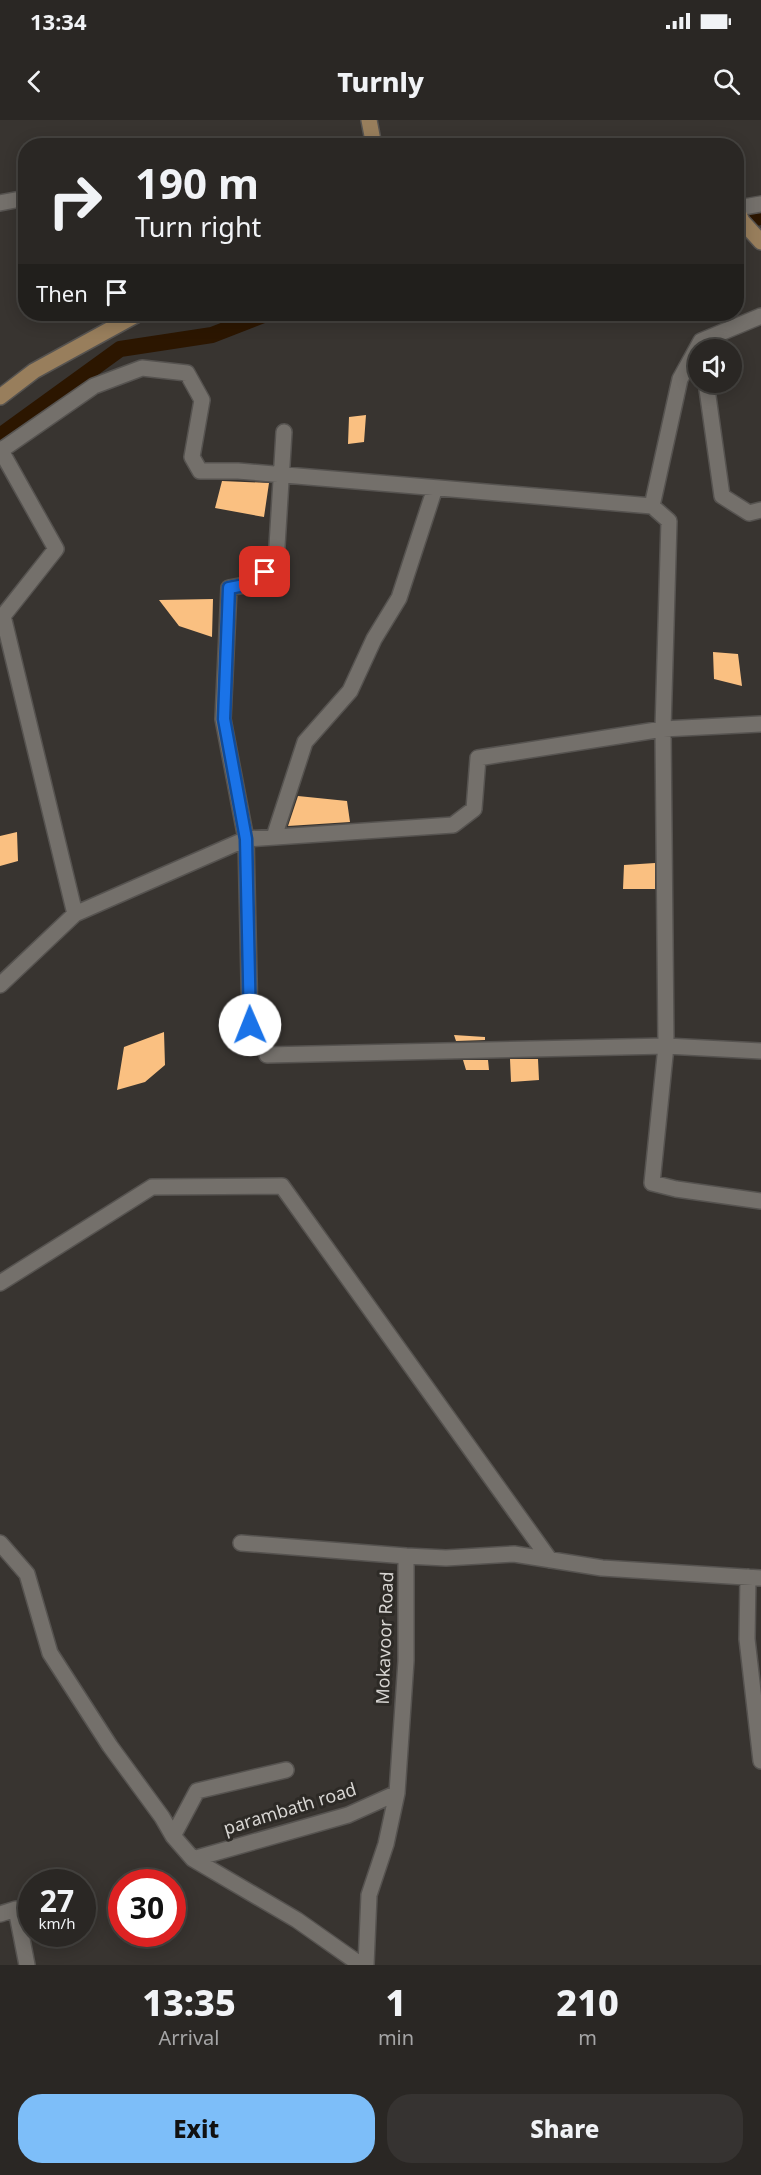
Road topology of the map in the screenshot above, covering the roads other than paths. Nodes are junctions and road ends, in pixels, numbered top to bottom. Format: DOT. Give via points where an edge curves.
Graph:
graph roads {
  1 [pos="369,120"];
  2 [pos="372,138"];
  3 [pos="18,199"];
  4 [pos="0,202"];
  5 [pos="761,204"];
  6 [pos="744,210"];
  7 [pos="744,219"];
  8 [pos="759,239"];
  9 [pos="761,316"];
  10 [pos="125,321"];
  11 [pos="713,339"];
  12 [pos="688,366"];
  13 [pos="708,393"];
  14 [pos="0,397"];
  15 [pos="284,432"];
  16 [pos="0,450"];
  17 [pos="281,475"];
  18 [pos="435,488"];
  19 [pos="652,507"];
  20 [pos="761,510"];
  21 [pos="761,724"];
  22 [pos="663,729"];
  23 [pos="274,837"];
  24 [pos="246,839"];
  25 [pos="75,914"];
  26 [pos="0,985"];
  27 [pos="250,1025"];
  28 [pos="666,1046"];
  29 [pos="761,1050"];
  30 [pos="267,1055"];
  31 [pos="761,1201"];
  32 [pos="0,1283"];
  33 [pos="0,1543"];
  34 [pos="242,1543"];
  35 [pos="406,1556"];
  36 [pos="550,1560"];
  37 [pos="754,1577"];
  38 [pos="761,1761"];
  39 [pos="286,1770"];
  40 [pos="397,1793"];
  41 [pos="172,1836"];
  42 [pos="193,1859"];
  43 [pos="0,1914"];
  44 [pos="27,1965"];
  45 [pos="361,1965"];
  46 [pos="366,1965"];
  1 -- 2 [label="main road"];
  3 -- 4 [label="street"];
  5 -- 6 [label="street"];
  7 -- 8 [label="main road"];
  9 -- 11 [label="street"];
  10 -- 14 [label="main road" via="34,371"];
  12 -- 19 [label="street" via="680,379"];
  13 -- 20 [label="street" via="722,496 749,513"];
  15 -- 17 [label="street"];
  16 -- 17 [label="street" via="94,386 142,368 187,373 201,400 192,457 200,471"];
  16 -- 25 [label="street" via="56,549 3,616"];
  17 -- 18 [label="street"];
  17 -- 24 [label="street" via="276,562 255,583 229,588 224,719"];
  18 -- 19 [label="street"];
  18 -- 23 [label="street" via="399,597 350,691 305,742"];
  19 -- 22 [label="street" via="669,521"];
  21 -- 22 [label="street"];
  22 -- 23 [label="street" via="478,758 474,809 453,825"];
  22 -- 28 [label="street"];
  23 -- 24 [label="street"];
  24 -- 25 [label="street"];
  24 -- 27 [label="street"];
  25 -- 26 [label="street"];
  28 -- 29 [label="street"];
  28 -- 30 [label="street"];
  28 -- 31 [label="street" via="652,1183"];
  32 -- 36 [label="street" via="152,1187 282,1186"];
  33 -- 41 [label="street" via="27,1574 50,1653"];
  34 -- 35 [label="street"];
  35 -- 36 [label="street, Mokavoor Road" via="514,1554"];
  35 -- 40 [label="street, Mokavoor Road" via="406,1661"];
  36 -- 37 [label="street, Mokavoor Road" via="602,1568"];
  37 -- 38 [label="street" via="747,1640"];
  39 -- 41 [label="street" via="197,1791"];
  40 -- 42 [label="street, parambath road" via="348,1815"];
  40 -- 46 [label="street, Mokavoor Road" via="369,1895"];
  41 -- 42 [label="street"];
  42 -- 45 [label="street" via="297,1920"];
  43 -- 44 [label="street" via="16,1909"];
}
